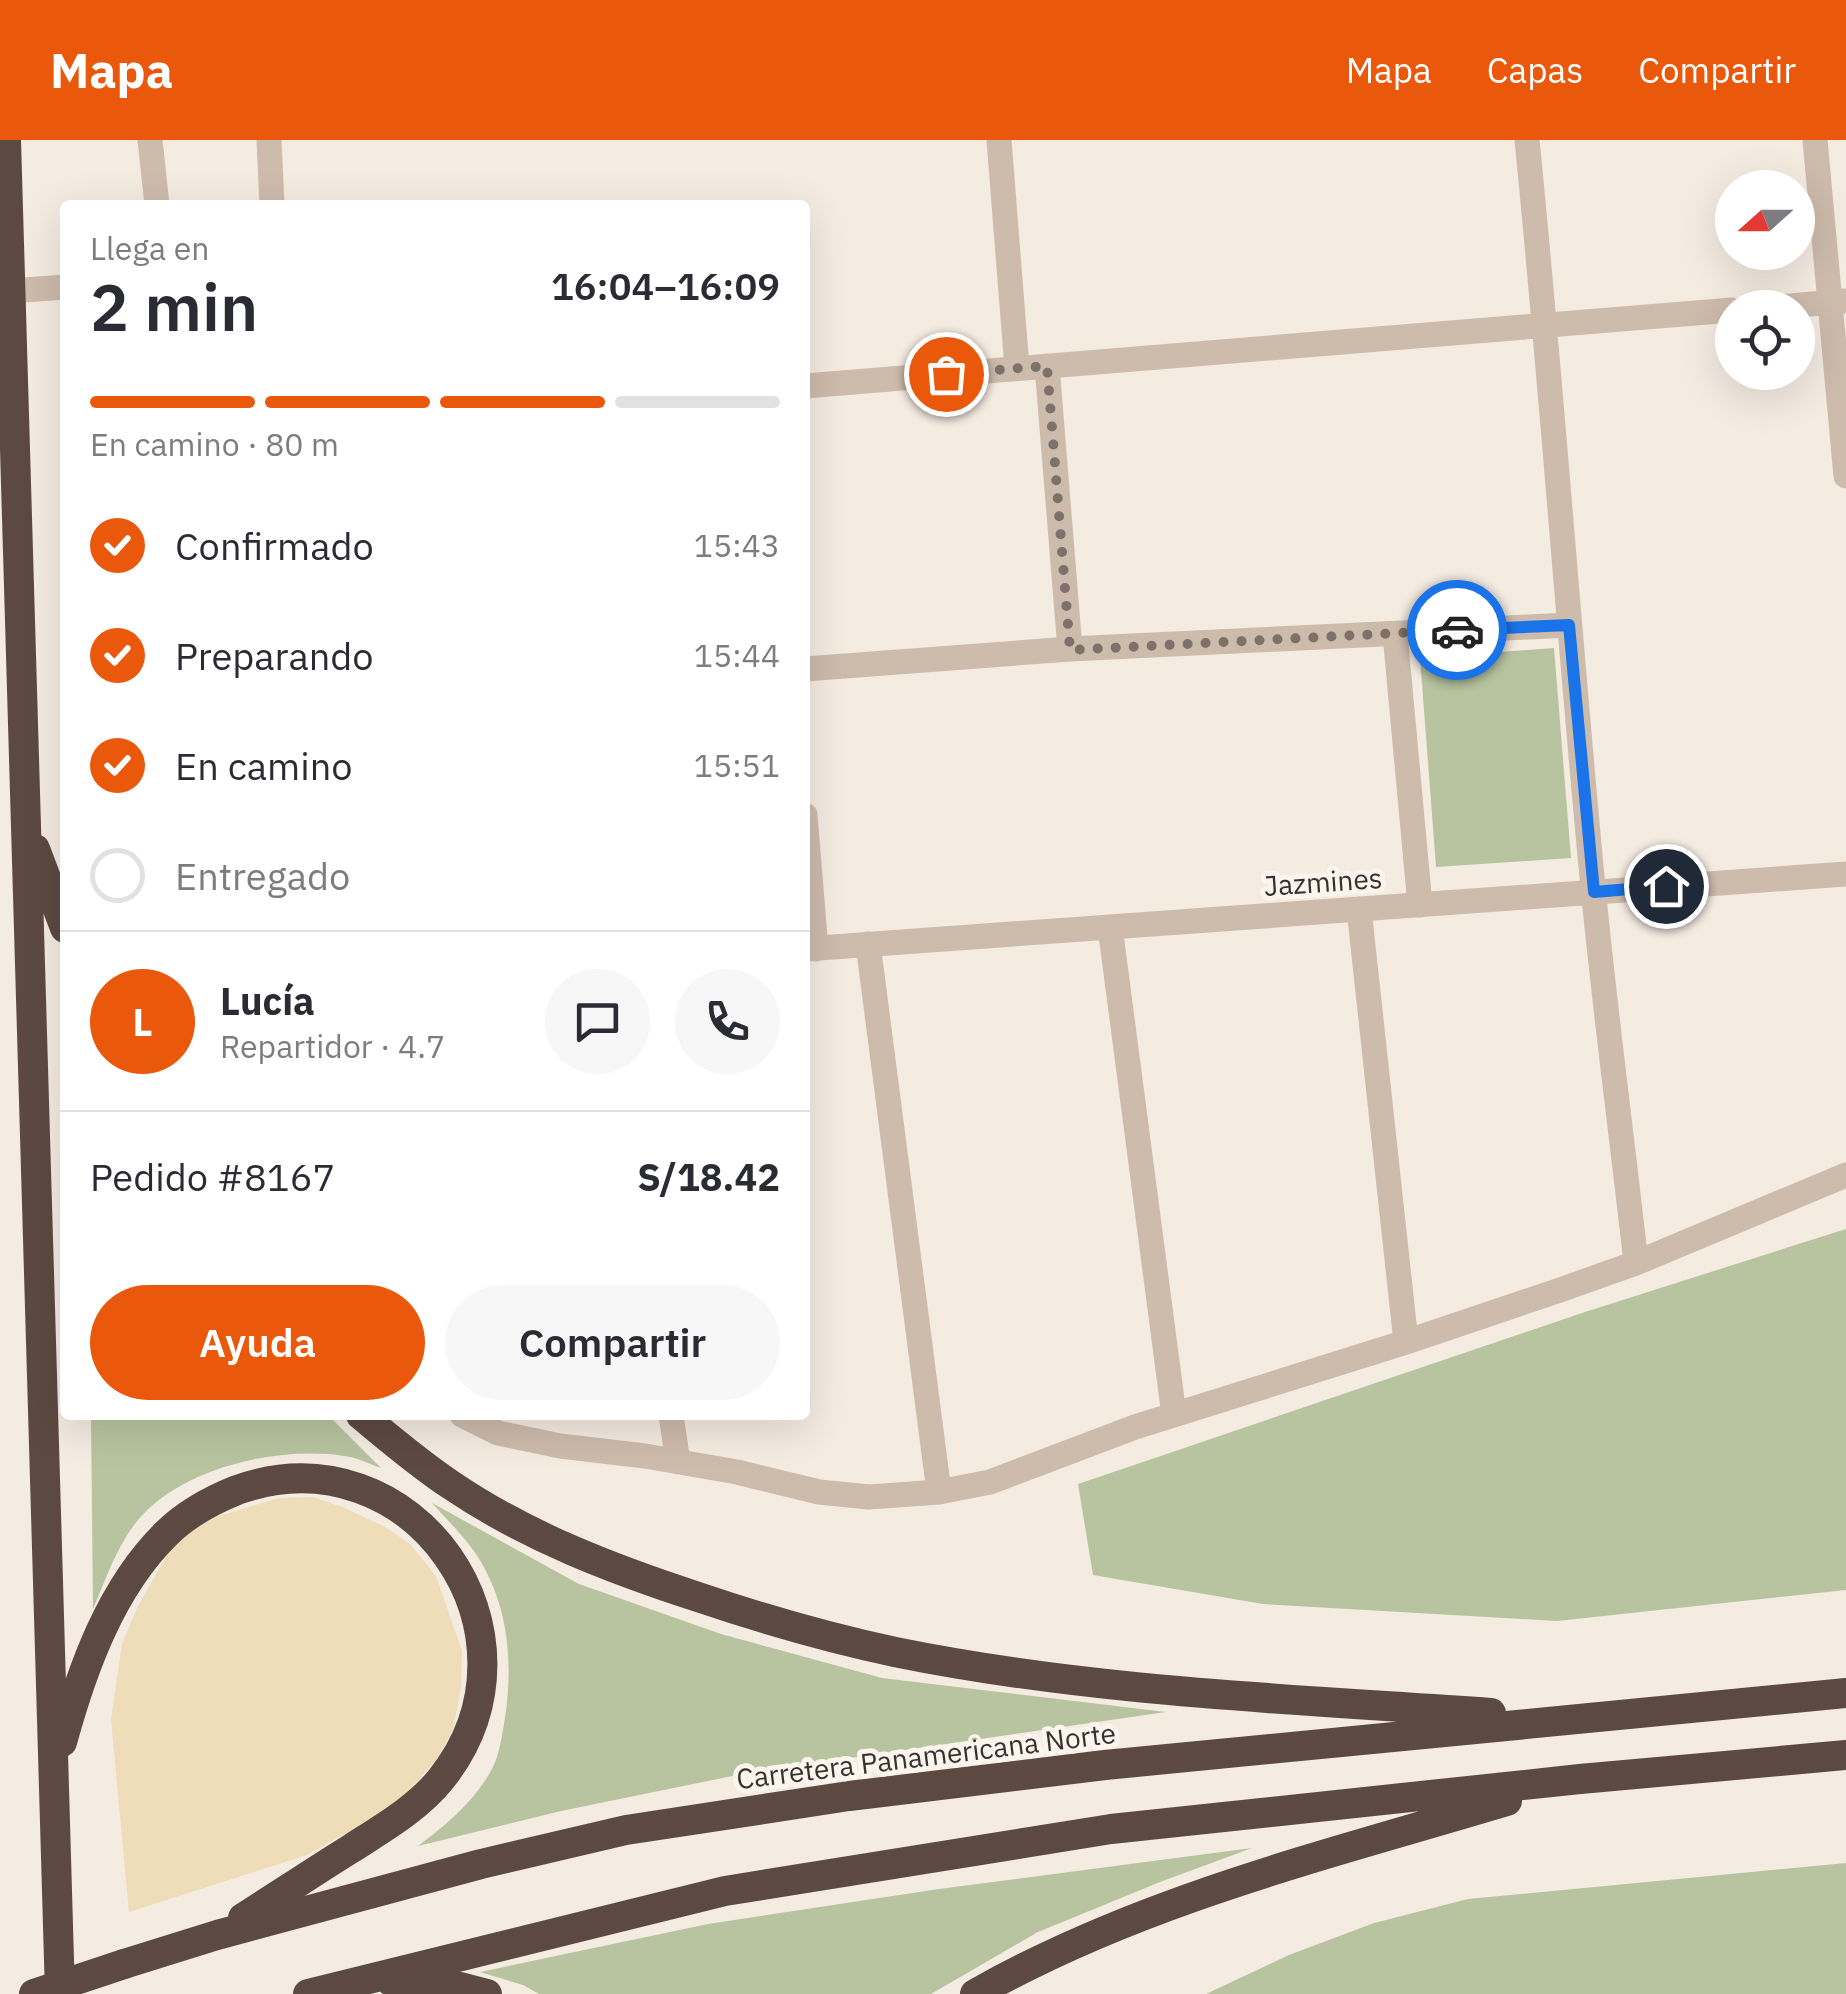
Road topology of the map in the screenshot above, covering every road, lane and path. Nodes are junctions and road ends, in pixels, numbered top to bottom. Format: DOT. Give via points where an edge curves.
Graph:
graph roads {
  1 [pos="6,140"];
  2 [pos="150,140"];
  3 [pos="269,140"];
  4 [pos="278,140"];
  5 [pos="1000,140"];
  6 [pos="1527,140"];
  7 [pos="1815,140"];
  8 [pos="156,200"];
  9 [pos="272,200"];
  10 [pos="60,287"];
  11 [pos="10,291"];
  12 [pos="1838,302"];
  13 [pos="1715,311"];
  14 [pos="1546,326"];
  15 [pos="1047,366"];
  16 [pos="1016,368"];
  17 [pos="810,386"];
  18 [pos="1846,476"];
  19 [pos="1569,625"];
  20 [pos="1395,634"];
  21 [pos="1070,650"];
  22 [pos="810,670"];
  23 [pos="26,828"];
  24 [pos="1846,874"];
  25 [pos="1594,892"];
  26 [pos="1420,905"];
  27 [pos="1359,910"];
  28 [pos="60,915"];
  29 [pos="1110,927"];
  30 [pos="868,944"];
  31 [pos="810,949"];
  32 [pos="1846,1175"];
  33 [pos="1636,1262"];
  34 [pos="1406,1342"];
  35 [pos="1174,1415"];
  36 [pos="367,1420"];
  37 [pos="472,1420"];
  38 [pos="672,1420"];
  39 [pos="678,1462"];
  40 [pos="938,1492"];
  41 [pos="1846,1693"];
  42 [pos="1573,1720"];
  43 [pos="1846,1755"];
  44 [pos="54,1769"];
  45 [pos="1580,1780"];
  46 [pos="217,1935"];
  47 [pos="358,1980"];
  48 [pos="34,1994"];
  49 [pos="60,1994"];
  50 [pos="308,1994"];
  51 [pos="487,1994"];
  52 [pos="976,1994"];
  1 -- 11 [label="highway"];
  2 -- 8 [label="street"];
  3 -- 4 [label="street"];
  3 -- 9 [label="street"];
  5 -- 16 [label="street"];
  6 -- 14 [label="street"];
  7 -- 12 [label="street"];
  10 -- 11 [label="street"];
  11 -- 23 [label="highway"];
  12 -- 18 [label="street"];
  13 -- 14 [label="street"];
  14 -- 15 [label="street"];
  14 -- 19 [label="street"];
  15 -- 16 [label="street"];
  15 -- 21 [label="street"];
  16 -- 17 [label="street"];
  19 -- 20 [label="street"];
  19 -- 25 [label="street"];
  20 -- 21 [label="street"];
  20 -- 26 [label="street"];
  21 -- 22 [label="street"];
  23 -- 28 [label="highway"];
  23 -- 44 [label="highway"];
  24 -- 25 [label="street, Jazmines"];
  25 -- 26 [label="street, Jazmines"];
  25 -- 33 [label="street"];
  26 -- 27 [label="street, Jazmines"];
  27 -- 29 [label="street, Jazmines"];
  27 -- 34 [label="street"];
  29 -- 30 [label="street, Jazmines"];
  29 -- 35 [label="street"];
  30 -- 31 [label="street, Jazmines"];
  30 -- 40 [label="street"];
  32 -- 33 [label="street"];
  33 -- 34 [label="street"];
  34 -- 35 [label="street"];
  35 -- 40 [label="street" via="990,1482"];
  36 -- 42 [label="highway" via="451,1485 604,1565 838,1638 1071,1680"];
  37 -- 39 [label="street" via="498,1433 560,1446"];
  38 -- 39 [label="street"];
  39 -- 40 [label="street" via="818,1492"];
  41 -- 42 [label="highway, Carretera Panamericana Norte"];
  42 -- 46 [label="highway, Carretera Panamericana Norte" via="1105,1765 626,1830"];
  43 -- 45 [label="highway"];
  44 -- 46 [label="highway" via="82,1678 125,1588 166,1534 206,1504 283,1478 326,1480 395,1505 436,1540 460,1575 481,1643 475,1712 453,1763 398,1818"];
  44 -- 49 [label="highway"];
  45 -- 47 [label="highway" via="1111,1829 725,1891"];
  45 -- 52 [label="highway" via="1187,1899 1071,1944"];
  46 -- 48 [label="highway, Carretera Panamericana Norte, bridge"];
  47 -- 50 [label="highway"];
  47 -- 51 [label="highway"];
}
